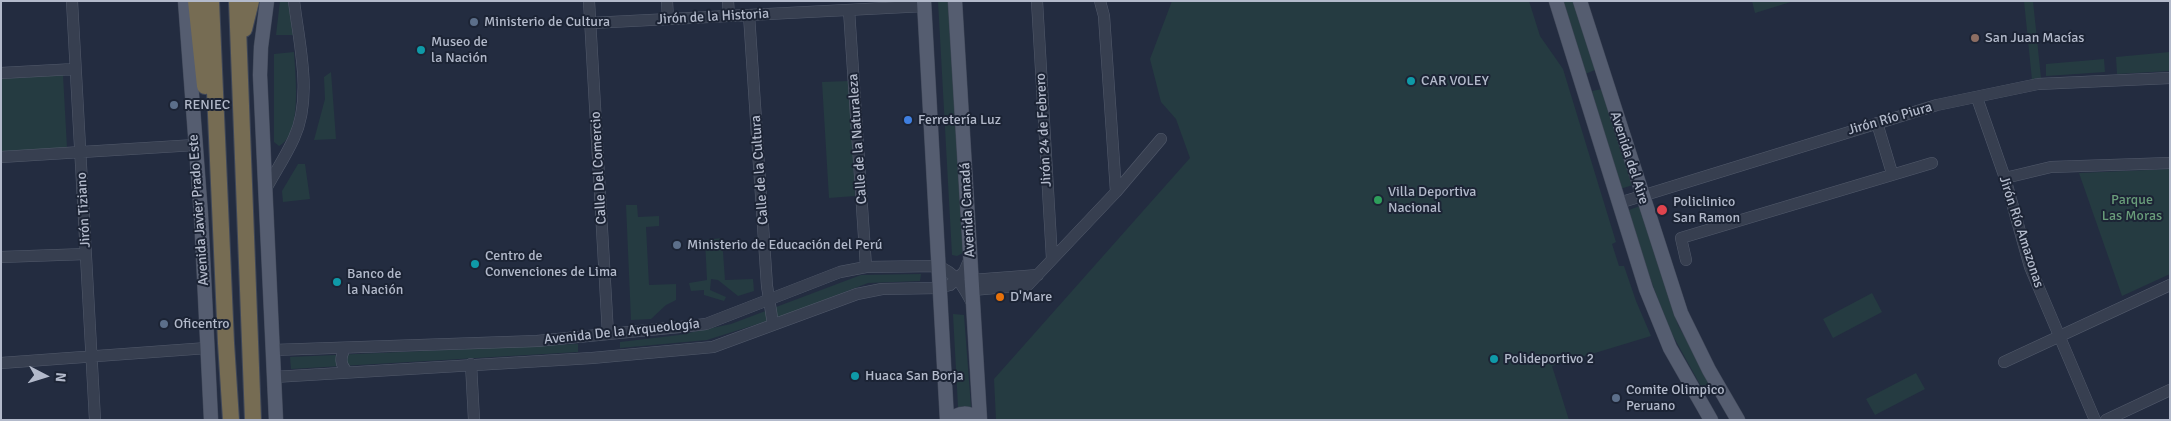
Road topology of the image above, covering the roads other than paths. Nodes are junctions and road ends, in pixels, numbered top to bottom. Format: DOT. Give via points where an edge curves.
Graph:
graph roads {
  1 [pos="72,1"];
  2 [pos="185,1"];
  3 [pos="196,1"];
  4 [pos="211,1"];
  5 [pos="237,1"];
  6 [pos="251,1"];
  7 [pos="267,1"];
  8 [pos="294,1"];
  9 [pos="589,1"];
  10 [pos="668,1"];
  11 [pos="728,1"];
  12 [pos="956,1"];
  13 [pos="1037,1"];
  14 [pos="1100,1"];
  15 [pos="1556,1"];
  16 [pos="1580,1"];
  17 [pos="925,4"];
  18 [pos="849,10"];
  19 [pos="749,15"];
  20 [pos="729,16"];
  21 [pos="668,19"];
  22 [pos="591,23"];
  23 [pos="240,46"];
  24 [pos="76,69"];
  25 [pos="1,74"];
  26 [pos="1603,76"];
  27 [pos="2170,78"];
  28 [pos="1581,83"];
  29 [pos="1977,98"];
  30 [pos="1877,123"];
  31 [pos="1161,140"];
  32 [pos="195,145"];
  33 [pos="81,151"];
  34 [pos="1,157"];
  35 [pos="1932,163"];
  36 [pos="2170,163"];
  37 [pos="220,174"];
  38 [pos="1892,174"];
  39 [pos="2005,178"];
  40 [pos="266,189"];
  41 [pos="1116,192"];
  42 [pos="1641,195"];
  43 [pos="1619,203"];
  44 [pos="247,245"];
  45 [pos="86,254"];
  46 [pos="1661,256"];
  47 [pos="1,257"];
  48 [pos="971,257"];
  49 [pos="1052,259"];
  50 [pos="938,266"];
  51 [pos="866,267"];
  52 [pos="958,279"];
  53 [pos="973,285"];
  54 [pos="2170,285"];
  55 [pos="938,288"];
  56 [pos="769,298"];
  57 [pos="974,307"];
  58 [pos="772,324"];
  59 [pos="608,334"];
  60 [pos="2058,337"];
  61 [pos="226,343"];
  62 [pos="207,348"];
  63 [pos="345,348"];
  64 [pos="273,350"];
  65 [pos="92,358"];
  66 [pos="2004,362"];
  67 [pos="1,363"];
  68 [pos="471,364"];
  69 [pos="346,372"];
  70 [pos="274,377"];
  71 [pos="2170,390"];
  72 [pos="1735,415"];
  73 [pos="95,420"];
  74 [pos="211,420"];
  75 [pos="220,420"];
  76 [pos="231,420"];
  77 [pos="253,420"];
  78 [pos="264,420"];
  79 [pos="276,420"];
  80 [pos="474,420"];
  81 [pos="949,420"];
  82 [pos="979,420"];
  83 [pos="1711,420"];
  84 [pos="1716,420"];
  85 [pos="2096,420"];
  86 [pos="2106,420"];
  1 -- 24 [label="street, Jirón Tiziano"];
  2 -- 32 [label="main road, Avenida Javier Prado Este"];
  3 -- 37 [label="highway" via="210,139"];
  4 -- 37 [label="highway, Avenida Javier Prado Este"];
  5 -- 23 [label="highway"];
  6 -- 23 [label="highway"];
  7 -- 40 [label="main road" via="260,75"];
  8 -- 40 [label="street" via="302,79 300,120 295,138"];
  9 -- 22 [label="street, Calle Del Comercio"];
  10 -- 21 [label="street"];
  11 -- 20 [label="street"];
  12 -- 48 [label="main road, Avenida Canadá"];
  13 -- 49 [label="street, Jirón 24 de Febrero"];
  14 -- 41 [label="street" via="1104,16"];
  15 -- 28 [label="main road, Avenida del Aire"];
  16 -- 26 [label="main road, Avenida del Aire"];
  17 -- 18 [label="street, Jirón de la Historia"];
  17 -- 50 [label="main road"];
  18 -- 19 [label="street, Jirón de la Historia"];
  18 -- 51 [label="street, Calle de la Naturaleza"];
  19 -- 20 [label="street, Jirón de la Historia"];
  19 -- 56 [label="street, Calle de la Cultura"];
  20 -- 21 [label="street, Jirón de la Historia"];
  21 -- 22 [label="street, Jirón de la Historia"];
  22 -- 59 [label="street, Calle Del Comercio"];
  23 -- 44 [label="highway"];
  24 -- 25 [label="street"];
  24 -- 33 [label="street, Jirón Tiziano"];
  26 -- 28 [label="main road"];
  26 -- 42 [label="main road, Avenida del Aire"];
  27 -- 29 [label="street, Jirón Río Piura" via="2038,84"];
  28 -- 43 [label="main road, Avenida del Aire"];
  29 -- 30 [label="street, Jirón Río Piura" via="1936,105"];
  29 -- 39 [label="street, Jirón Río Amazonas"];
  30 -- 38 [label="street"];
  30 -- 42 [label="street, Jirón Río Piura"];
  31 -- 41 [label="street"];
  32 -- 33 [label="street"];
  32 -- 62 [label="main road, Avenida Javier Prado Este"];
  33 -- 34 [label="street"];
  33 -- 45 [label="street, Jirón Tiziano"];
  35 -- 38 [label="street"];
  36 -- 39 [label="street" via="2052,167"];
  37 -- 61 [label="highway, Avenida Javier Prado Este"];
  38 -- 46 [label="street" via="1681,238 1684,255"];
  39 -- 60 [label="street, Jirón Río Amazonas" via="2030,268"];
  40 -- 64 [label="main road"];
  41 -- 49 [label="street"];
  42 -- 43 [label="street, Jirón Río Piura"];
  42 -- 46 [label="main road, Avenida del Aire"];
  43 -- 83 [label="main road, Avenida del Aire" via="1656,316 1670,348"];
  44 -- 77 [label="highway"];
  44 -- 78 [label="highway" via="254,265"];
  45 -- 47 [label="street"];
  45 -- 65 [label="street, Jirón Tiziano"];
  46 -- 72 [label="main road, Avenida del Aire" via="1689,332"];
  48 -- 52 [label="street"];
  48 -- 53 [label="main road, Avenida Canadá"];
  49 -- 53 [label="street" via="1028,285"];
  50 -- 51 [label="street, Avenida De la Arqueología"];
  50 -- 52 [label="street"];
  50 -- 55 [label="main road"];
  51 -- 56 [label="street, Avenida De la Arqueología" via="840,272"];
  52 -- 55 [label="street, Avenida De la Arqueología"];
  52 -- 57 [label="street"];
  53 -- 57 [label="main road, Avenida Canadá"];
  54 -- 60 [label="street"];
  55 -- 58 [label="street, Avenida De la Arqueología" via="882,289 857,294"];
  55 -- 81 [label="main road"];
  56 -- 58 [label="street, Calle de la Cultura"];
  56 -- 59 [label="street, Avenida De la Arqueología" via="706,324"];
  57 -- 82 [label="main road, Avenida Canadá"];
  58 -- 68 [label="street, Avenida De la Arqueología" via="704,348"];
  59 -- 63 [label="street, Avenida De la Arqueología" via="537,341"];
  60 -- 66 [label="street"];
  60 -- 85 [label="street, Jirón Río Amazonas"];
  61 -- 75 [label="highway"];
  61 -- 76 [label="highway, Avenida Javier Prado Este"];
  62 -- 65 [label="street"];
  62 -- 74 [label="main road, Avenida Javier Prado Este"];
  63 -- 64 [label="street, Avenida De la Arqueología"];
  63 -- 69 [label="street" via="341,357"];
  64 -- 70 [label="main road"];
  65 -- 67 [label="street"];
  65 -- 73 [label="street, Jirón Tiziano"];
  68 -- 69 [label="street, Avenida De la Arqueología"];
  68 -- 80 [label="street"];
  69 -- 70 [label="street, Avenida De la Arqueología"];
  70 -- 79 [label="main road"];
  71 -- 86 [label="street"];
  72 -- 84 [label="main road"];
  81 -- 82 [label="main road" via="969,414"];
}
